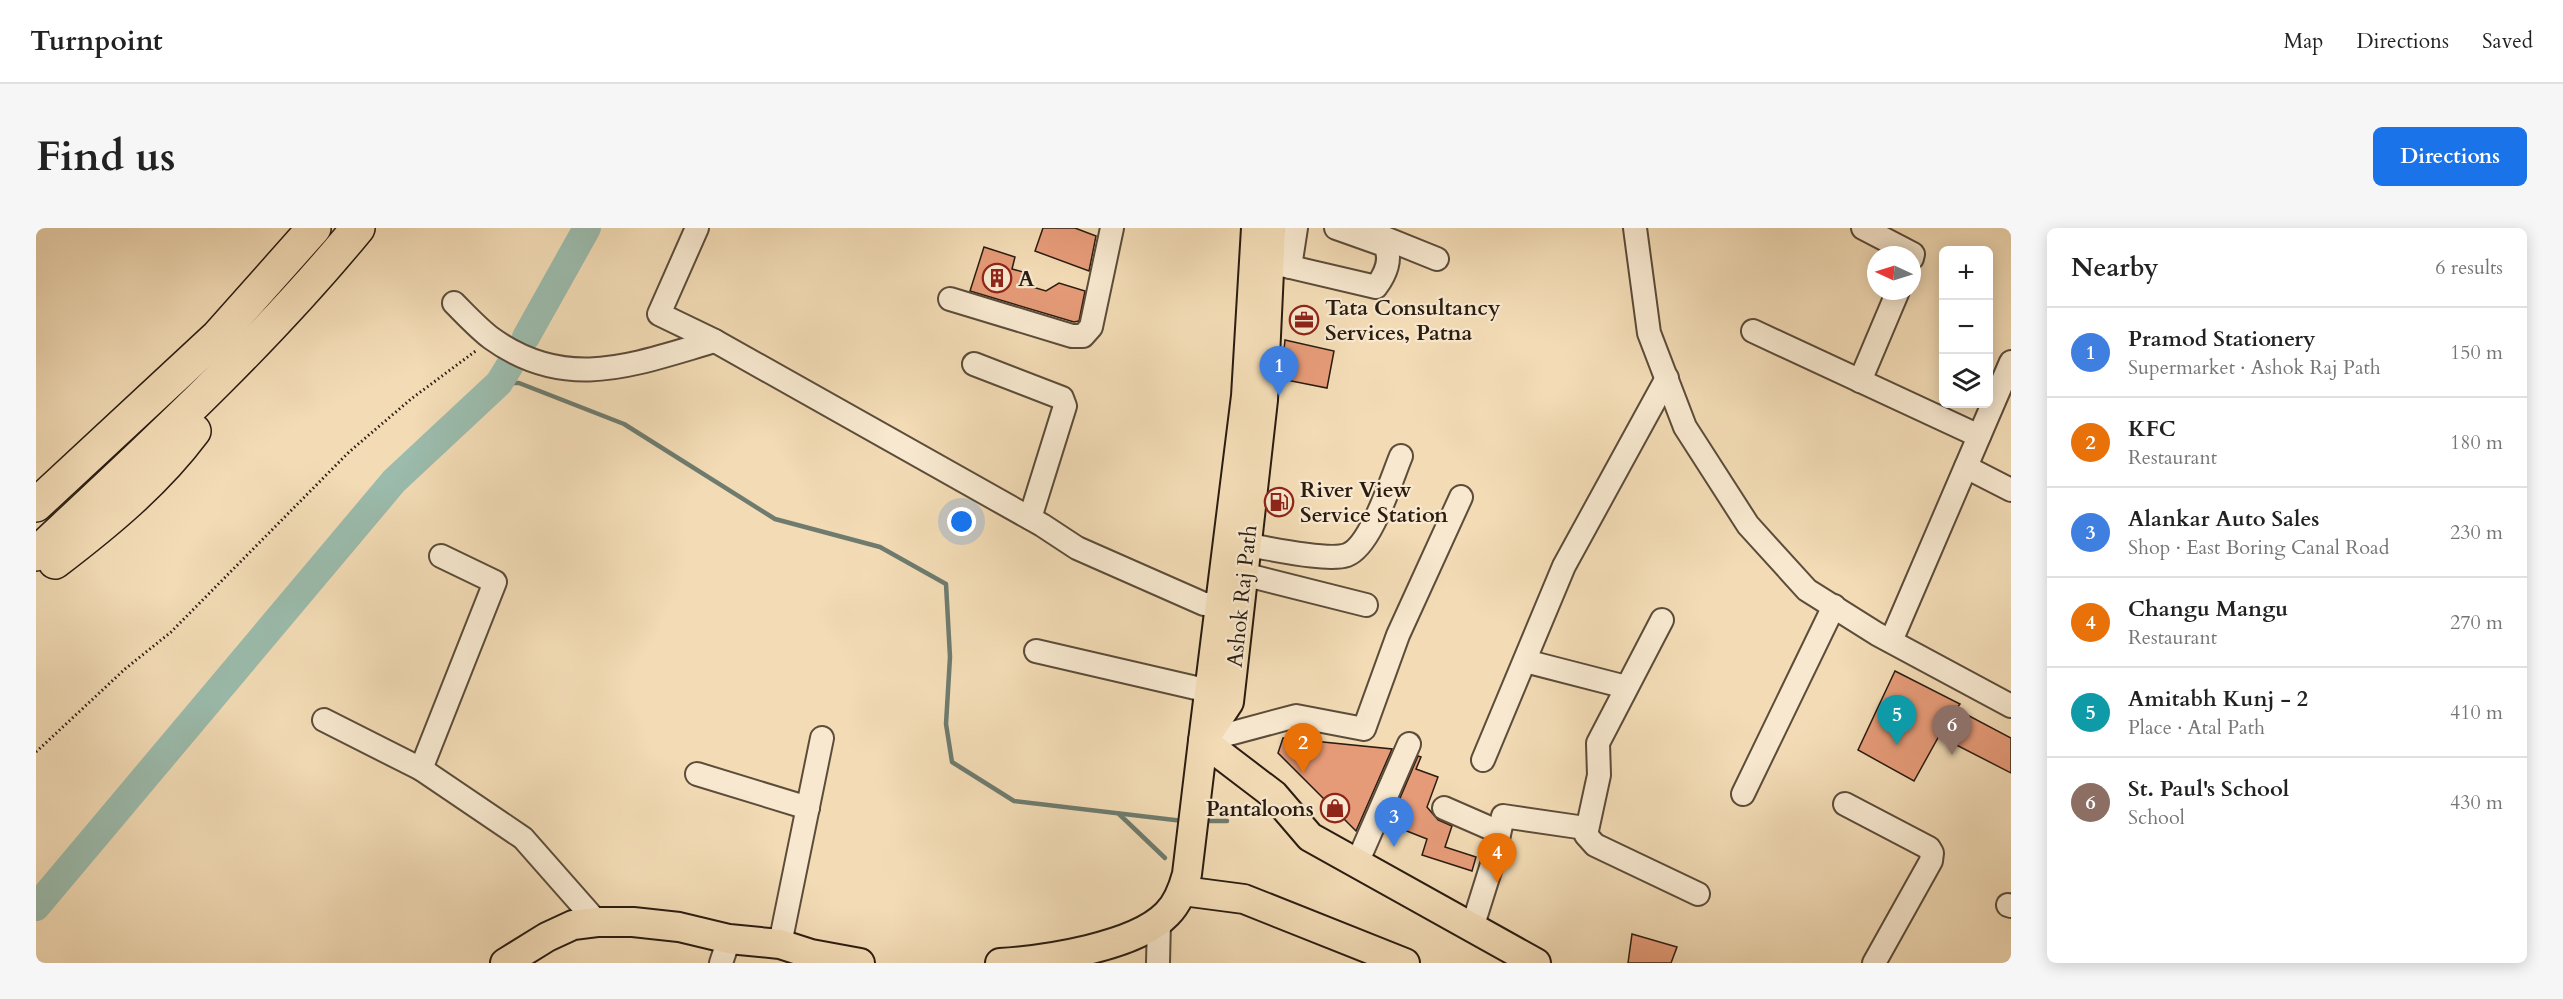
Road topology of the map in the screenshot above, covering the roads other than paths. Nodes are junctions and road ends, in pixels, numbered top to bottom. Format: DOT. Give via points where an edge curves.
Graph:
graph roads {
  1 [pos="314,228"];
  2 [pos="358,228"];
  3 [pos="697,228"];
  4 [pos="1112,228"];
  5 [pos="1256,228"];
  6 [pos="1271,228"];
  7 [pos="1296,228"];
  8 [pos="1336,228"];
  9 [pos="1360,228"];
  10 [pos="1635,228"];
  11 [pos="1863,228"];
  12 [pos="1898,246"];
  13 [pos="1437,259"];
  14 [pos="1280,264"];
  15 [pos="950,299"];
  16 [pos="1894,300"];
  17 [pos="454,303"];
  18 [pos="1753,332"];
  19 [pos="715,341"];
  20 [pos="252,345"];
  21 [pos="2011,362"];
  22 [pos="974,364"];
  23 [pos="1667,378"];
  24 [pos="1860,381"];
  25 [pos="1979,436"];
  26 [pos="1401,456"];
  27 [pos="1966,467"];
  28 [pos="2011,490"];
  29 [pos="1461,497"];
  30 [pos="36,505"];
  31 [pos="1030,518"];
  32 [pos="1247,545"];
  33 [pos="36,554"];
  34 [pos="441,556"];
  35 [pos="36,574"];
  36 [pos="1243,574"];
  37 [pos="1221,604"];
  38 [pos="1366,605"];
  39 [pos="1834,606"];
  40 [pos="1662,620"];
  41 [pos="1891,641"];
  42 [pos="1036,651"];
  43 [pos="1524,661"];
  44 [pos="1626,687"];
  45 [pos="1209,691"];
  46 [pos="2011,706"];
  47 [pos="324,720"];
  48 [pos="822,738"];
  49 [pos="1203,741"];
  50 [pos="1409,744"];
  51 [pos="1483,760"];
  52 [pos="421,769"];
  53 [pos="697,774"];
  54 [pos="1743,794"];
  55 [pos="1845,804"];
  56 [pos="808,808"];
  57 [pos="1444,808"];
  58 [pos="1585,828"];
  59 [pos="1499,832"];
  60 [pos="1357,863"];
  61 [pos="1183,891"];
  62 [pos="1698,894"];
  63 [pos="1159,921"];
  64 [pos="597,922"];
  65 [pos="1472,928"];
  66 [pos="780,944"];
  67 [pos="725,951"];
  68 [pos="810,959"];
  69 [pos="506,963"];
  70 [pos="860,963"];
  71 [pos="1000,963"];
  72 [pos="1158,963"];
  73 [pos="1405,963"];
  74 [pos="1536,963"];
  75 [pos="1874,963"];
  1 -- 30 [label="highway" via="218,336"];
  2 -- 20 [label="highway"];
  3 -- 19 [label="street" via="659,314"];
  4 -- 15 [label="street" via="1091,327 1083,336"];
  5 -- 37 [label="main road, Ashok Raj Path" via="1245,396"];
  6 -- 14 [label="main road, Ashok Raj Path"];
  7 -- 14 [label="street"];
  8 -- 14 [label="street" via="1384,245 1389,252 1386,270 1376,287"];
  9 -- 13 [label="street"];
  10 -- 23 [label="street" via="1649,333"];
  11 -- 12 [label="street"];
  14 -- 32 [label="main road, Ashok Raj Path"];
  16 -- 24 [label="street"];
  17 -- 19 [label="street" via="492,338 556,369 574,371 643,362"];
  18 -- 24 [label="street"];
  19 -- 31 [label="street"];
  20 -- 33 [label="highway"];
  20 -- 35 [label="highway" via="188,440 147,485 96,531"];
  21 -- 25 [label="street"];
  22 -- 31 [label="street" via="1062,398 1065,406"];
  23 -- 39 [label="street" via="1685,427 1748,525 1807,590"];
  23 -- 43 [label="street" via="1564,566"];
  24 -- 25 [label="street"];
  25 -- 27 [label="street"];
  26 -- 32 [label="street" via="1364,539 1347,555 1324,556"];
  27 -- 28 [label="street"];
  27 -- 41 [label="street"];
  29 -- 49 [label="street" via="1398,635 1364,729 1296,716"];
  31 -- 37 [label="street" via="1077,548 1204,604"];
  32 -- 36 [label="main road, Ashok Raj Path"];
  34 -- 52 [label="street" via="495,582"];
  36 -- 38 [label="street"];
  36 -- 49 [label="main road, Ashok Raj Path" via="1229,702"];
  37 -- 45 [label="main road, Ashok Raj Path"];
  39 -- 41 [label="street"];
  39 -- 54 [label="street"];
  40 -- 44 [label="street"];
  41 -- 46 [label="street"];
  42 -- 45 [label="street"];
  43 -- 44 [label="street"];
  43 -- 51 [label="street"];
  44 -- 58 [label="street" via="1598,743 1599,775"];
  45 -- 49 [label="main road, Ashok Raj Path"];
  47 -- 52 [label="street"];
  48 -- 56 [label="street"];
  49 -- 60 [label="main road" via="1274,795 1310,837"];
  49 -- 61 [label="main road, Ashok Raj Path"];
  50 -- 60 [label="street"];
  52 -- 64 [label="street" via="524,838"];
  53 -- 56 [label="street"];
  55 -- 75 [label="street" via="1932,853"];
  56 -- 66 [label="street"];
  57 -- 59 [label="street"];
  58 -- 59 [label="street" via="1503,816"];
  58 -- 62 [label="street" via="1596,845"];
  59 -- 65 [label="street"];
  60 -- 65 [label="main road"];
  61 -- 63 [label="main road, Ashok Raj Path"];
  61 -- 73 [label="main road" via="1244,899"];
  63 -- 71 [label="main road, Ashok Raj Path" via="1099,947"];
  63 -- 72 [label="street"];
  64 -- 67 [label="main road" via="679,927"];
  64 -- 69 [label="main road" via="573,925"];
  65 -- 74 [label="main road"];
  66 -- 67 [label="main road"];
  66 -- 68 [label="main road"];
  68 -- 70 [label="main road"];
}
